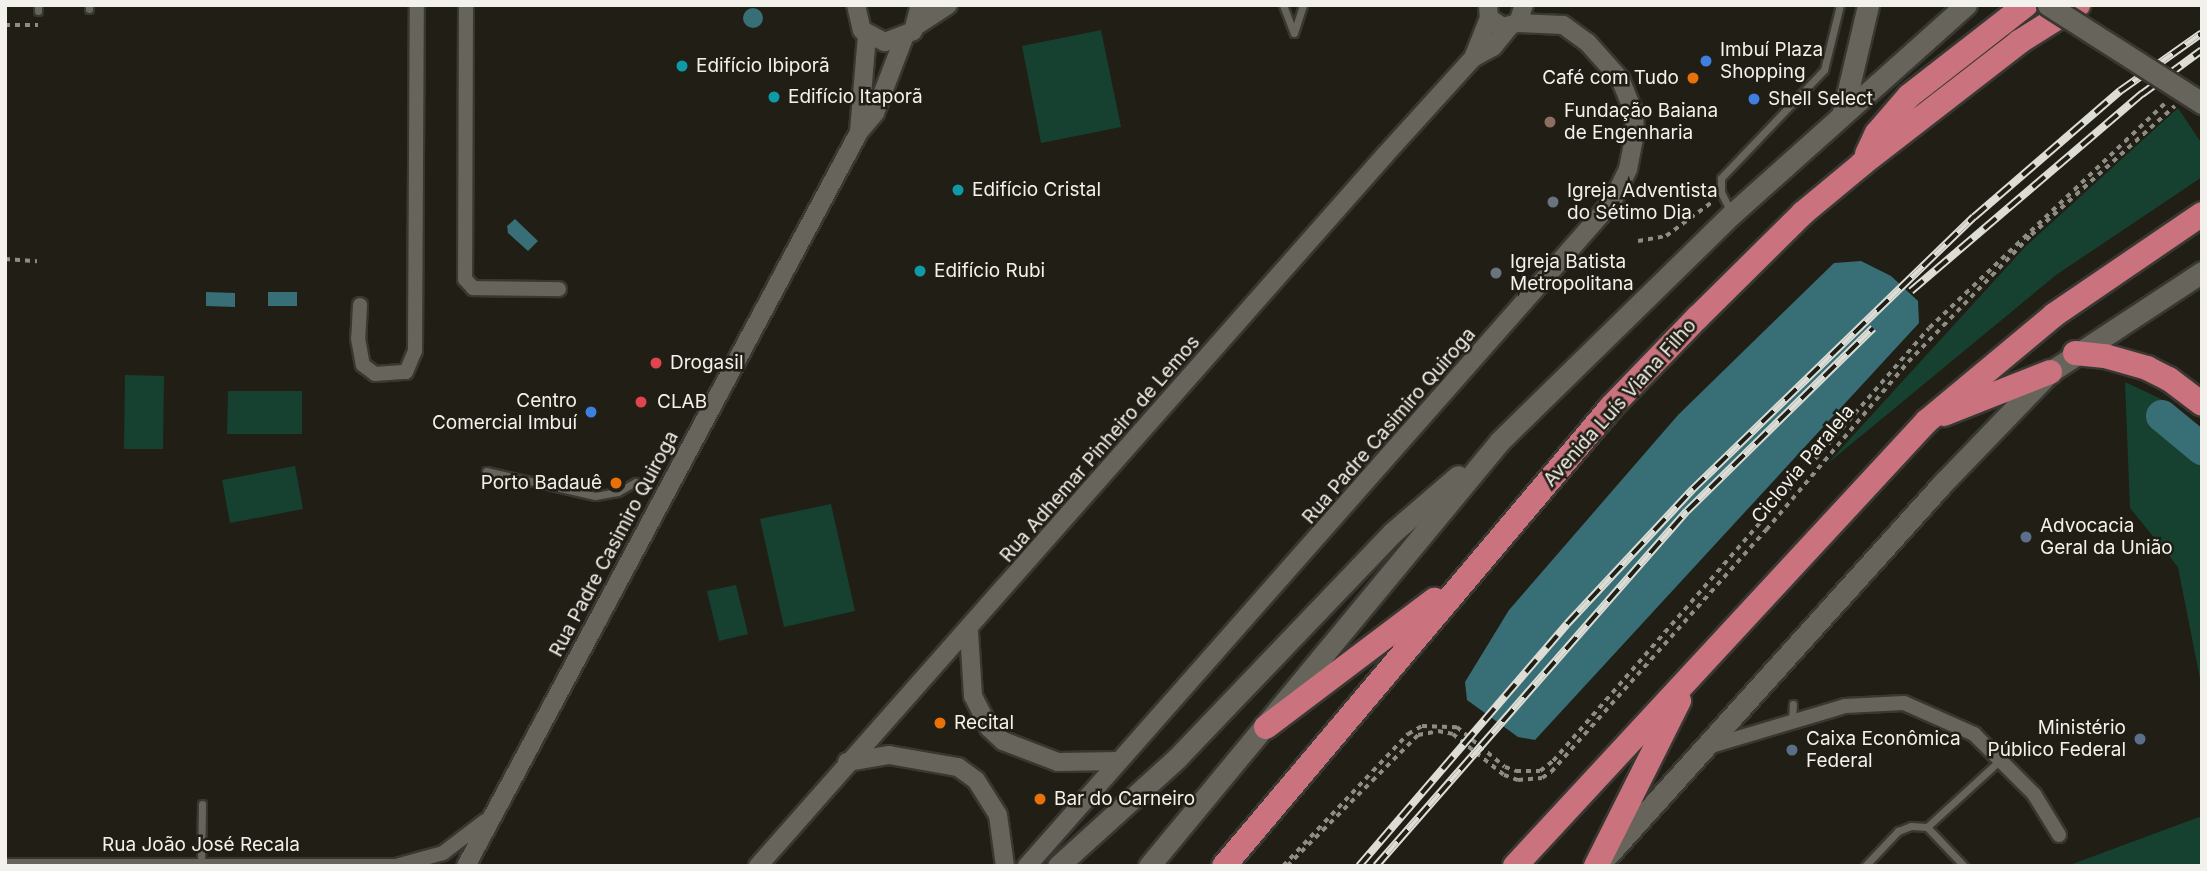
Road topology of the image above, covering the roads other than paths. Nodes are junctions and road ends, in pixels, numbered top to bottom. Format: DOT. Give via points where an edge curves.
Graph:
graph roads {
  1 [pos="417,5"];
  2 [pos="466,5"];
  3 [pos="920,5"];
  4 [pos="948,5"];
  5 [pos="1283,5"];
  6 [pos="1303,5"];
  7 [pos="1840,5"];
  8 [pos="1868,5"];
  9 [pos="1966,5"];
  10 [pos="2026,5"];
  11 [pos="2048,5"];
  12 [pos="2078,5"];
  13 [pos="852,9"];
  14 [pos="1487,9"];
  15 [pos="1517,18"];
  16 [pos="910,32"];
  17 [pos="867,35"];
  18 [pos="1472,58"];
  19 [pos="2192,102"];
  20 [pos="1842,114"];
  21 [pos="859,132"];
  22 [pos="1863,164"];
  23 [pos="1732,214"];
  24 [pos="2202,214"];
  25 [pos="2202,272"];
  26 [pos="559,289"];
  27 [pos="360,305"];
  28 [pos="2075,353"];
  29 [pos="2050,372"];
  30 [pos="2202,404"];
  31 [pos="1927,421"];
  32 [pos="1500,441"];
  33 [pos="486,471"];
  34 [pos="635,482"];
  35 [pos="1478,564"];
  36 [pos="969,632"];
  37 [pos="1692,674"];
  38 [pos="1793,704"];
  39 [pos="1792,721"];
  40 [pos="1266,727"];
  41 [pos="1704,749"];
  42 [pos="2001,760"];
  43 [pos="1119,761"];
  44 [pos="847,762"];
  45 [pos="202,804"];
  46 [pos="493,811"];
  47 [pos="1927,827"];
  48 [pos="2059,835"];
  49 [pos="201,863"];
  50 [pos="6,866"];
  51 [pos="396,866"];
  52 [pos="466,866"];
  53 [pos="758,866"];
  54 [pos="1005,866"];
  55 [pos="1027,866"];
  56 [pos="1058,866"];
  57 [pos="1149,866"];
  58 [pos="1224,866"];
  59 [pos="1516,866"];
  60 [pos="1597,866"];
  61 [pos="1865,866"];
  62 [pos="1964,866"];
  1 -- 27 [label="street" via="415,351 406,372 375,374 363,365 358,338"];
  2 -- 26 [label="street" via="465,279 473,288"];
  3 -- 16 [label="street, Rua Padre Casimiro Quiroga"];
  4 -- 16 [label="street"];
  5 -- 6 [label="lane" via="1294,33"];
  7 -- 23 [label="lane" via="1824,71 1721,178 1721,192"];
  8 -- 20 [label="main road"];
  9 -- 20 [label="main road"];
  10 -- 22 [label="highway" via="1909,96 1877,133"];
  11 -- 19 [label="main road, bridge"];
  12 -- 22 [label="highway, Avenida Luís Viana Filho" via="2019,42"];
  13 -- 17 [label="street"];
  14 -- 15 [label="street"];
  14 -- 18 [label="street, Rua Adhemar Pinheiro de Lemos"];
  15 -- 18 [label="street, Rua Adhemar Pinheiro de Lemos" via="1493,47"];
  15 -- 43 [label="street, Rua Padre Casimiro Quiroga" via="1563,25 1588,43 1621,80 1634,113 1635,133 1629,169 1612,202"];
  16 -- 17 [label="street" via="885,42"];
  16 -- 21 [label="street, Rua Padre Casimiro Quiroga" via="886,92"];
  17 -- 21 [label="street, Rua Padre Casimiro Quiroga"];
  18 -- 36 [label="street, Rua Adhemar Pinheiro de Lemos"];
  20 -- 23 [label="main road"];
  21 -- 46 [label="street, Rua Padre Casimiro Quiroga"];
  22 -- 35 [label="highway, Avenida Luís Viana Filho" via="1803,213 1630,387"];
  23 -- 32 [label="main road"];
  24 -- 31 [label="highway" via="2054,315"];
  25 -- 28 [label="main road"];
  28 -- 29 [label="main road"];
  28 -- 30 [label="highway" via="2147,368"];
  29 -- 31 [label="highway"];
  29 -- 41 [label="main road" via="1943,483"];
  31 -- 37 [label="highway"];
  32 -- 40 [label="main road"];
  32 -- 56 [label="main road" via="1392,533 1186,748"];
  33 -- 34 [label="lane" via="595,496 618,492"];
  35 -- 40 [label="highway"];
  35 -- 58 [label="highway, Avenida Luís Viana Filho"];
  36 -- 43 [label="street" via="973,696 989,728 1003,741 1058,762"];
  36 -- 44 [label="street, Rua Adhemar Pinheiro de Lemos"];
  37 -- 59 [label="highway"];
  37 -- 60 [label="highway"];
  38 -- 39 [label="lane"];
  39 -- 41 [label="street"];
  39 -- 42 [label="street" via="1856,704 1905,703 1974,734"];
  40 -- 57 [label="main road"];
  41 -- 60 [label="main road"];
  42 -- 47 [label="lane"];
  42 -- 48 [label="street" via="2034,793"];
  43 -- 55 [label="street, Rua Padre Casimiro Quiroga"];
  44 -- 53 [label="street, Rua Adhemar Pinheiro de Lemos"];
  44 -- 54 [label="street" via="889,755 958,767 976,780 998,815"];
  45 -- 49 [label="lane"];
  46 -- 51 [label="street, Rua João José Recala" via="460,843"];
  46 -- 52 [label="street, Rua Padre Casimiro Quiroga"];
  47 -- 61 [label="lane" via="1898,831"];
  47 -- 62 [label="lane"];
  49 -- 50 [label="street, Rua João José Recala"];
  49 -- 51 [label="street, Rua João José Recala"];
}
